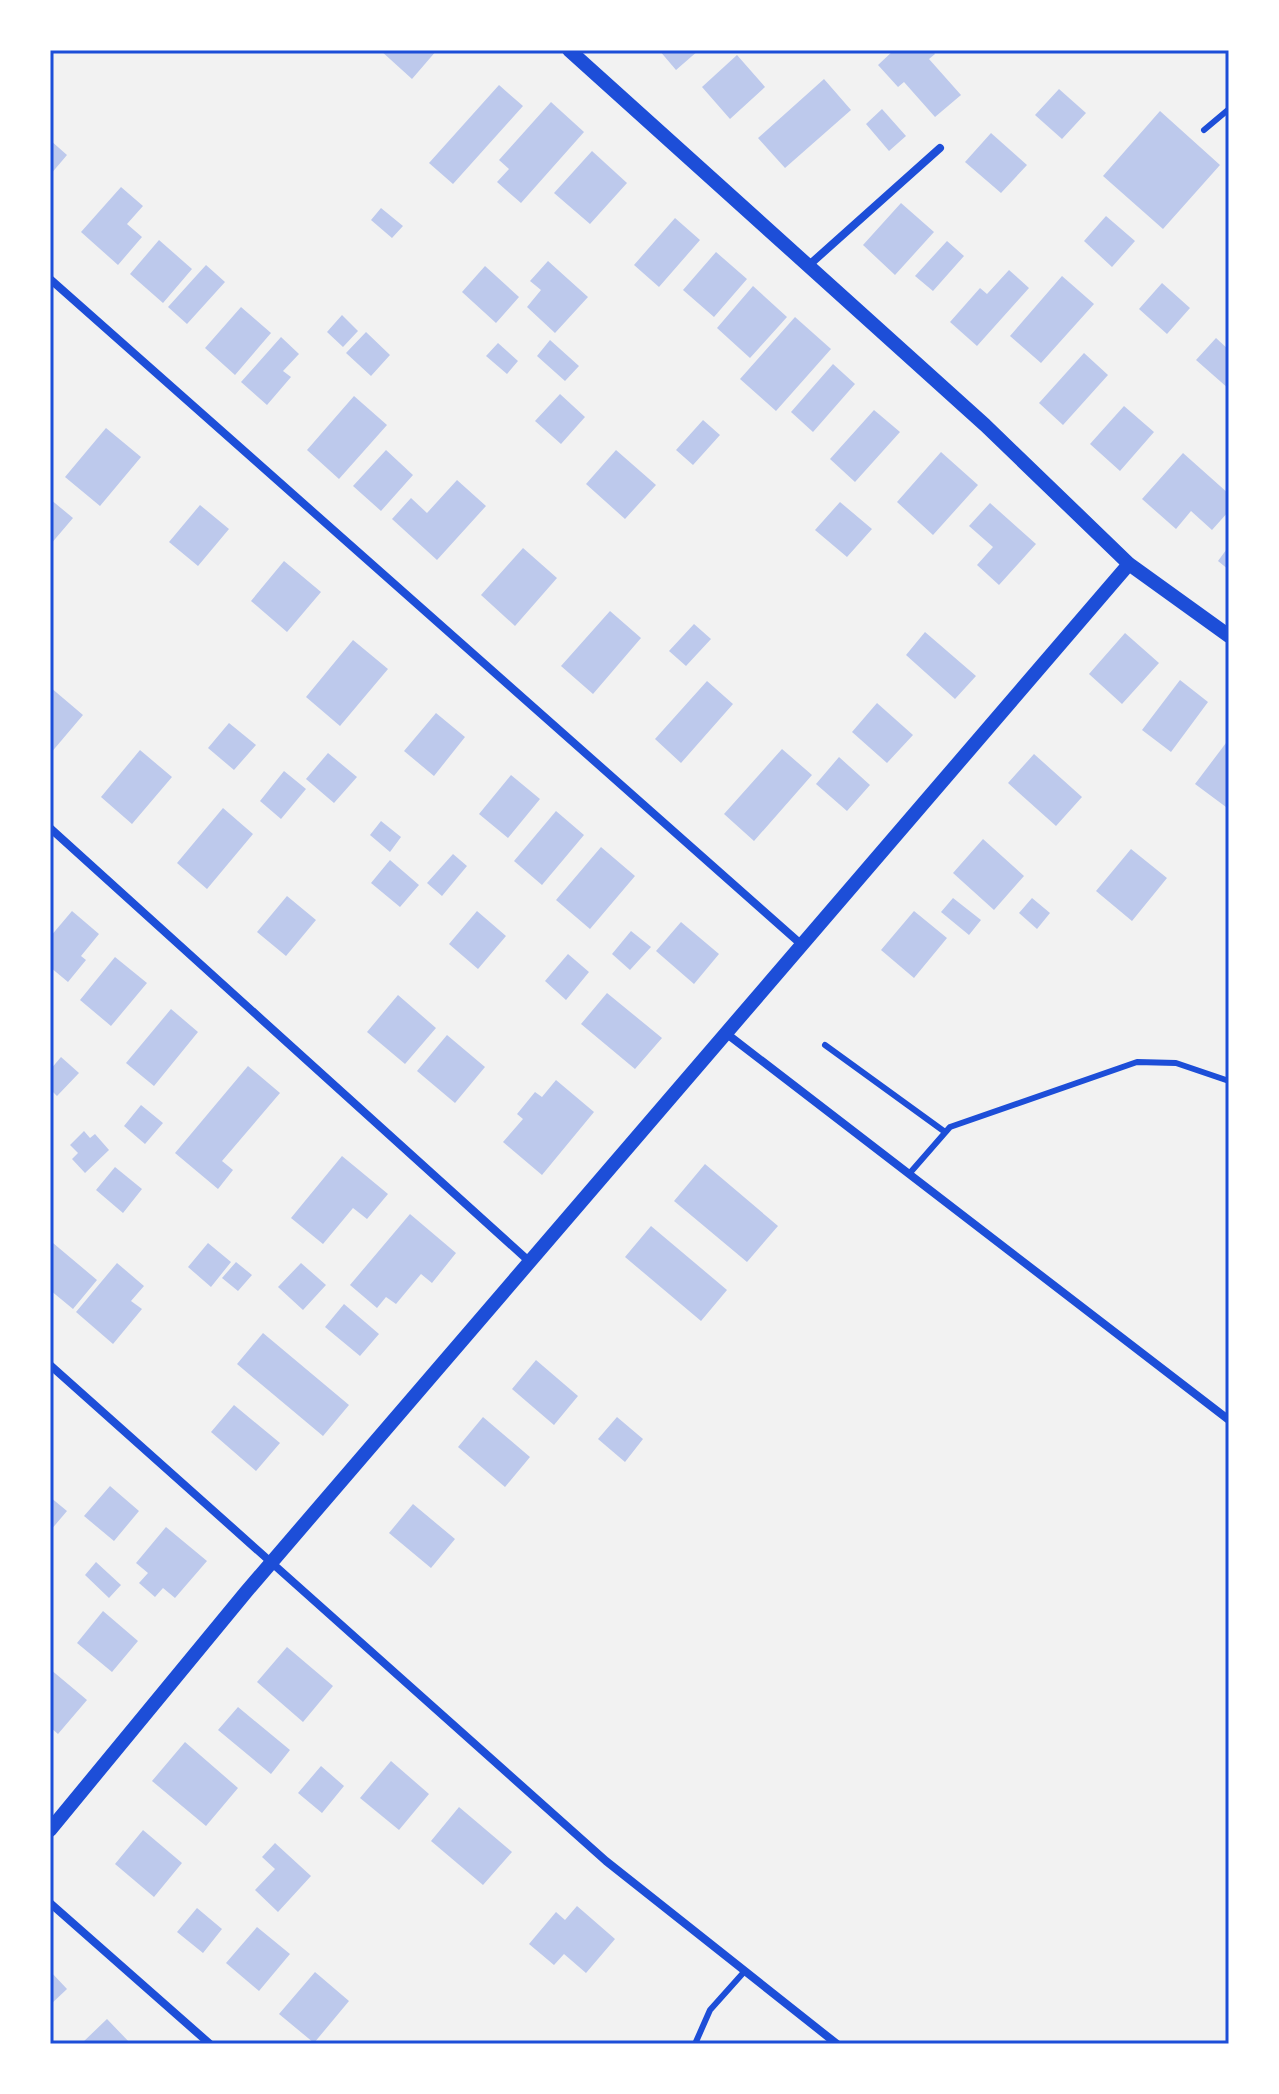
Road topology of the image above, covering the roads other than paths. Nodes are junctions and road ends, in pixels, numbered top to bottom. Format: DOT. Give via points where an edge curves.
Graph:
graph roads {
  1 [pos="571,51"];
  2 [pos="1229,109"];
  3 [pos="1204,130"];
  4 [pos="940,148"];
  5 [pos="808,266"];
  6 [pos="50,279"];
  7 [pos="1129,564"];
  8 [pos="1229,636"];
  9 [pos="50,828"];
  10 [pos="802,945"];
  11 [pos="727,1034"];
  12 [pos="825,1045"];
  13 [pos="1229,1081"];
  14 [pos="945,1132"];
  15 [pos="909,1174"];
  16 [pos="532,1263"];
  17 [pos="50,1365"];
  18 [pos="1229,1420"];
  19 [pos="271,1565"];
  20 [pos="50,1830"];
  21 [pos="50,1903"];
  22 [pos="744,1972"];
  23 [pos="210,2044"];
  24 [pos="695,2044"];
  25 [pos="837,2044"];
  1 -- 5 [label="street"];
  2 -- 3 [label="lane"];
  4 -- 5 [label="street"];
  5 -- 7 [label="street"];
  6 -- 10 [label="street"];
  7 -- 8 [label="street"];
  7 -- 10 [label="street"];
  9 -- 16 [label="street"];
  10 -- 11 [label="street"];
  11 -- 15 [label="street"];
  11 -- 16 [label="street"];
  12 -- 14 [label="lane"];
  13 -- 14 [label="lane" via="1176,1063 1137,1062"];
  14 -- 15 [label="lane"];
  15 -- 18 [label="street"];
  16 -- 19 [label="street"];
  17 -- 19 [label="street"];
  19 -- 20 [label="street"];
  19 -- 22 [label="street" via="606,1861"];
  21 -- 23 [label="street"];
  22 -- 24 [label="lane" via="710,2010"];
  22 -- 25 [label="street"];
}
